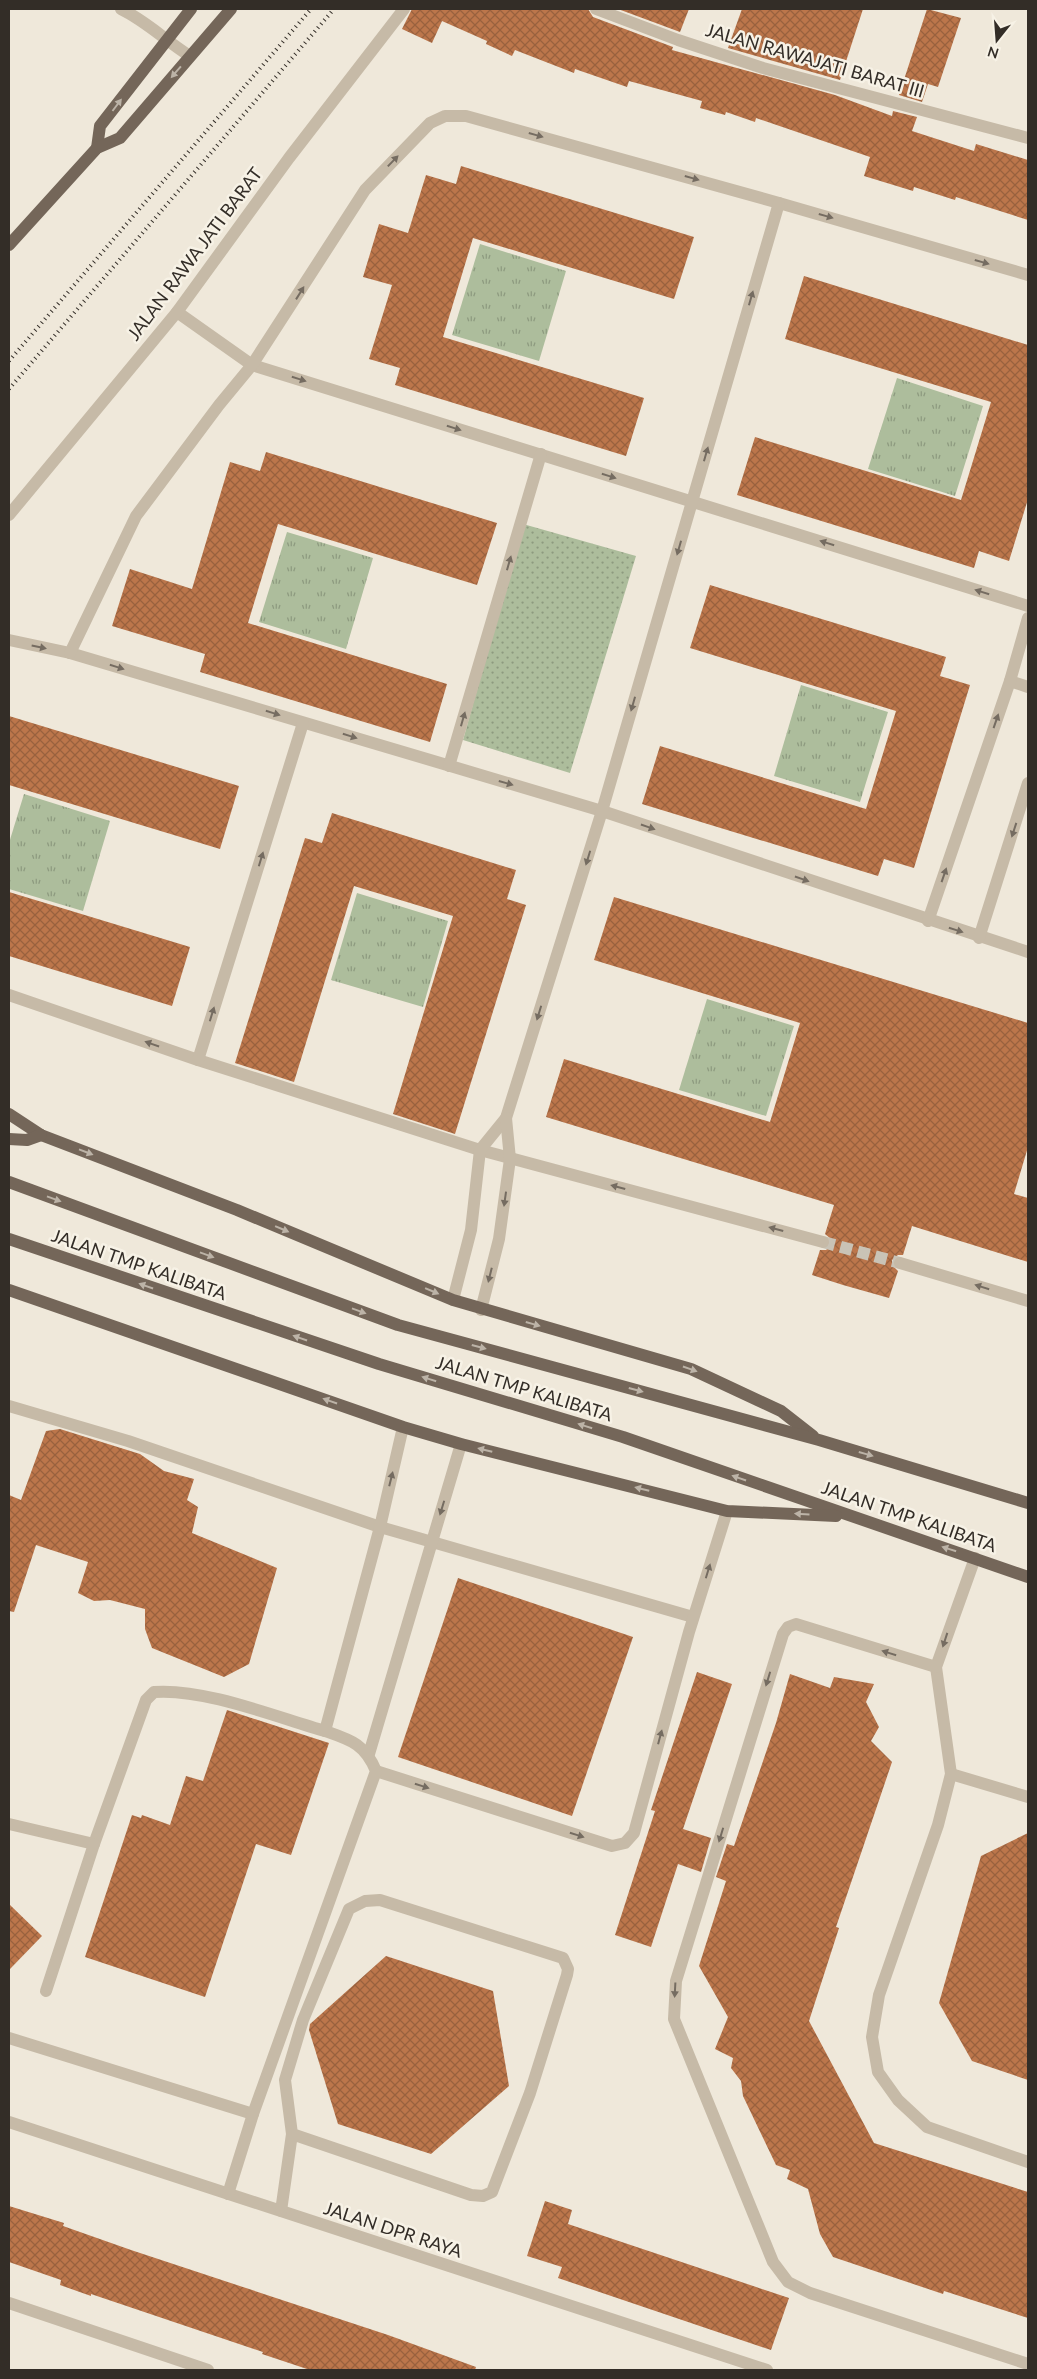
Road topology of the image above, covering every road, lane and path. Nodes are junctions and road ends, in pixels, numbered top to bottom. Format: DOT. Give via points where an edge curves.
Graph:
graph roads {
  1 [pos="121,9"];
  2 [pos="191,9"];
  3 [pos="230,9"];
  4 [pos="404,9"];
  5 [pos="596,9"];
  6 [pos="165,41"];
  7 [pos="190,56"];
  8 [pos="1028,138"];
  9 [pos="97,148"];
  10 [pos="779,202"];
  11 [pos="9,246"];
  12 [pos="1028,275"];
  13 [pos="177,312"];
  14 [pos="252,365"];
  15 [pos="541,454"];
  16 [pos="692,501"];
  17 [pos="9,515"];
  18 [pos="1028,606"];
  19 [pos="1028,618"];
  20 [pos="9,640"];
  21 [pos="70,653"];
  22 [pos="1010,681"];
  23 [pos="1028,687"];
  24 [pos="303,722"];
  25 [pos="449,766"];
  26 [pos="1028,783"];
  27 [pos="602,811"];
  28 [pos="928,921"];
  29 [pos="979,938"];
  30 [pos="1028,952"];
  31 [pos="9,995"];
  32 [pos="198,1060"];
  33 [pos="9,1114"];
  34 [pos="506,1118"];
  35 [pos="41,1135"];
  36 [pos="9,1139"];
  37 [pos="480,1150"];
  38 [pos="510,1159"];
  39 [pos="9,1182"];
  40 [pos="9,1239"];
  41 [pos="823,1242"];
  42 [pos="900,1263"];
  43 [pos="9,1290"];
  44 [pos="453,1300"];
  45 [pos="1028,1301"];
  46 [pos="481,1310"];
  47 [pos="9,1406"];
  48 [pos="404,1427"];
  49 [pos="819,1440"];
  50 [pos="461,1444"];
  51 [pos="1028,1502"];
  52 [pos="727,1511"];
  53 [pos="851,1517"];
  54 [pos="380,1527"];
  55 [pos="432,1541"];
  56 [pos="975,1558"];
  57 [pos="1028,1577"];
  58 [pos="694,1617"];
  59 [pos="936,1667"];
  60 [pos="325,1731"];
  61 [pos="369,1754"];
  62 [pos="376,1771"];
  63 [pos="951,1774"];
  64 [pos="1028,1797"];
  65 [pos="9,1824"];
  66 [pos="94,1844"];
  67 [pos="46,1991"];
  68 [pos="9,2038"];
  69 [pos="252,2114"];
  70 [pos="9,2122"];
  71 [pos="292,2134"];
  72 [pos="1028,2162"];
  73 [pos="228,2194"];
  74 [pos="281,2211"];
  75 [pos="9,2303"];
  76 [pos="1028,2364"];
  77 [pos="201,2369"];
  78 [pos="767,2370"];
  1 -- 6 [label="street" via="140,18"];
  2 -- 6 [label="main road"];
  3 -- 7 [label="main road"];
  4 -- 13 [label="street, JALAN RAWA JATI BARAT" via="289,158"];
  5 -- 8 [label="street, JALAN RAWAJATI BARAT III" via="763,68"];
  6 -- 7 [label="street"];
  9 -- 6 [label="main road, one-way" via="100,126"];
  7 -- 9 [label="main road, one-way" via="120,138"];
  9 -- 11 [label="main road"];
  10 -- 12 [label="street, one-way"];
  14 -- 10 [label="street, one-way" via="365,190 430,123 445,116 466,116"];
  16 -- 10 [label="street, one-way"];
  13 -- 14 [label="street"];
  13 -- 17 [label="street, JALAN RAWA JATI BARAT"];
  14 -- 15 [label="street, one-way"];
  14 -- 21 [label="street" via="136,516"];
  15 -- 16 [label="street, one-way"];
  25 -- 15 [label="street, one-way"];
  18 -- 16 [label="street, one-way"];
  16 -- 27 [label="street, one-way"];
  19 -- 22 [label="street"];
  20 -- 21 [label="street, one-way"];
  21 -- 24 [label="street, one-way"];
  22 -- 23 [label="street"];
  28 -- 22 [label="street, one-way"];
  24 -- 25 [label="street, one-way"];
  32 -- 24 [label="street, one-way"];
  25 -- 27 [label="street, one-way"];
  26 -- 29 [label="street, one-way"];
  27 -- 28 [label="street, one-way"];
  27 -- 34 [label="street, one-way"];
  28 -- 29 [label="street, one-way"];
  29 -- 30 [label="street"];
  32 -- 31 [label="street, one-way"];
  32 -- 37 [label="street"];
  33 -- 35 [label="main road"];
  34 -- 37 [label="street"];
  34 -- 38 [label="street"];
  35 -- 36 [label="main road" via="27,1140"];
  35 -- 44 [label="main road, one-way" via="237,1210"];
  37 -- 38 [label="street"];
  37 -- 44 [label="street" via="471,1230"];
  41 -- 38 [label="street, one-way"];
  38 -- 46 [label="street, one-way" via="499,1239"];
  39 -- 49 [label="main road, JALAN TMP KALIBATA, one-way" via="398,1326"];
  53 -- 40 [label="main road, JALAN TMP KALIBATA, one-way" via="623,1437 379,1364"];
  45 -- 42 [label="street, one-way"];
  48 -- 43 [label="main road, one-way"];
  44 -- 46 [label="main road"];
  46 -- 49 [label="main road, one-way" via="691,1369 781,1411"];
  47 -- 54 [label="street" via="128,1441"];
  48 -- 50 [label="main road"];
  54 -- 48 [label="street, one-way"];
  49 -- 51 [label="main road, JALAN TMP KALIBATA, one-way"];
  52 -- 50 [label="main road, one-way"];
  50 -- 55 [label="street, one-way"];
  53 -- 52 [label="main road, one-way"];
  58 -- 52 [label="street, one-way"];
  56 -- 53 [label="main road, JALAN TMP KALIBATA, one-way"];
  54 -- 55 [label="street"];
  54 -- 60 [label="street"];
  55 -- 58 [label="street"];
  55 -- 61 [label="street"];
  56 -- 57 [label="main road, JALAN TMP KALIBATA"];
  56 -- 59 [label="street, one-way"];
  62 -- 58 [label="street, one-way" via="612,1846 625,1843 634,1833"];
  59 -- 63 [label="street"];
  59 -- 76 [label="street, one-way" via="796,1624 782,1634 676,1981 674,2019 773,2262 788,2282 810,2293"];
  60 -- 61 [label="street" via="347,1739"];
  60 -- 66 [label="street" via="201,1695 170,1690 154,1692 146,1700"];
  61 -- 62 [label="street"];
  62 -- 69 [label="street"];
  63 -- 64 [label="street"];
  63 -- 72 [label="street" via="938,1825 879,1995 872,2038 878,2072 898,2100 927,2127"];
  65 -- 66 [label="street"];
  66 -- 67 [label="street"];
  68 -- 69 [label="street"];
  69 -- 73 [label="street"];
  70 -- 73 [label="street, JALAN DPR RAYA"];
  71 -- 71 [label="street" via="471,2195 483,2196 492,2192 530,2093 567,1975 563,1958 380,1900 365,1901 350,1909 303,2020 285,2080"];
  71 -- 74 [label="street"];
  73 -- 74 [label="street, JALAN DPR RAYA"];
  74 -- 78 [label="street, JALAN DPR RAYA"];
  75 -- 77 [label="street"];
}
